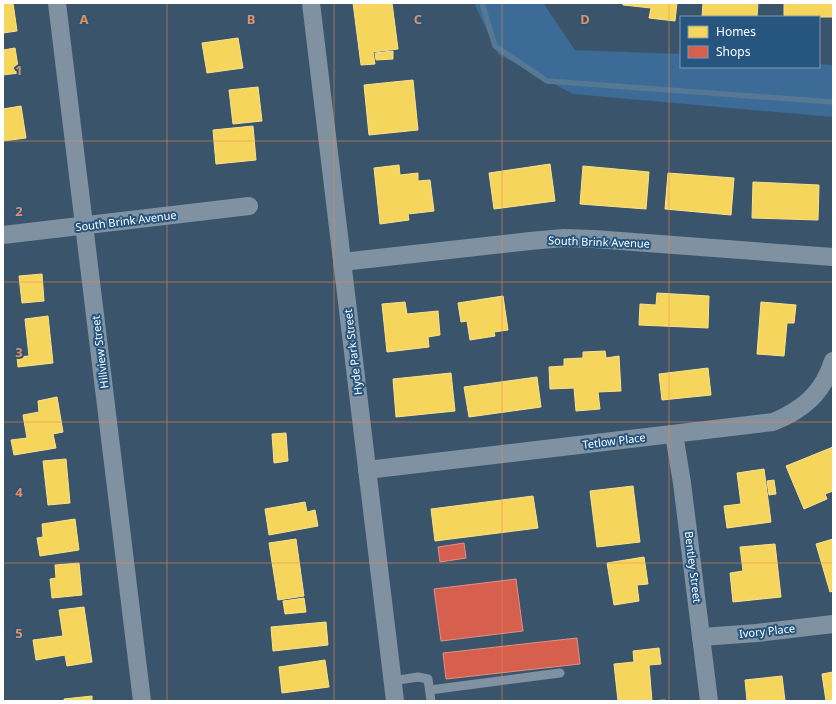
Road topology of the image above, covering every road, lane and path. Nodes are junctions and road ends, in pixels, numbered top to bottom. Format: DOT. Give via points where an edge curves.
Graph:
graph roads {
  1 [pos="57,3"];
  2 [pos="312,3"];
  3 [pos="250,206"];
  4 [pos="85,226"];
  5 [pos="3,235"];
  6 [pos="833,257"];
  7 [pos="342,262"];
  8 [pos="833,361"];
  9 [pos="674,434"];
  10 [pos="367,470"];
  11 [pos="833,624"];
  12 [pos="701,637"];
  13 [pos="560,673"];
  14 [pos="392,681"];
  15 [pos="430,690"];
  16 [pos="142,701"];
  17 [pos="395,701"];
  18 [pos="431,701"];
  19 [pos="709,701"];
  1 -- 4 [label="street, Hillview Street"];
  2 -- 7 [label="street, Hyde Park Street"];
  3 -- 4 [label="street, South Brink Avenue"];
  4 -- 5 [label="street, South Brink Avenue"];
  4 -- 16 [label="street, Hillview Street"];
  6 -- 7 [label="street, South Brink Avenue" via="564,238"];
  7 -- 10 [label="street, Hyde Park Street"];
  8 -- 9 [label="street, Tetlow Place" via="820,389 805,405 789,416 761,424"];
  9 -- 10 [label="street, Tetlow Place"];
  9 -- 12 [label="street, Bentley Street"];
  10 -- 14 [label="street, Hyde Park Street"];
  11 -- 12 [label="street, Ivory Place"];
  12 -- 19 [label="street, Bentley Street"];
  13 -- 15 [label="lane"];
  14 -- 15 [label="lane" via="428,678"];
  14 -- 17 [label="street, Hyde Park Street"];
  15 -- 18 [label="lane"];
}
